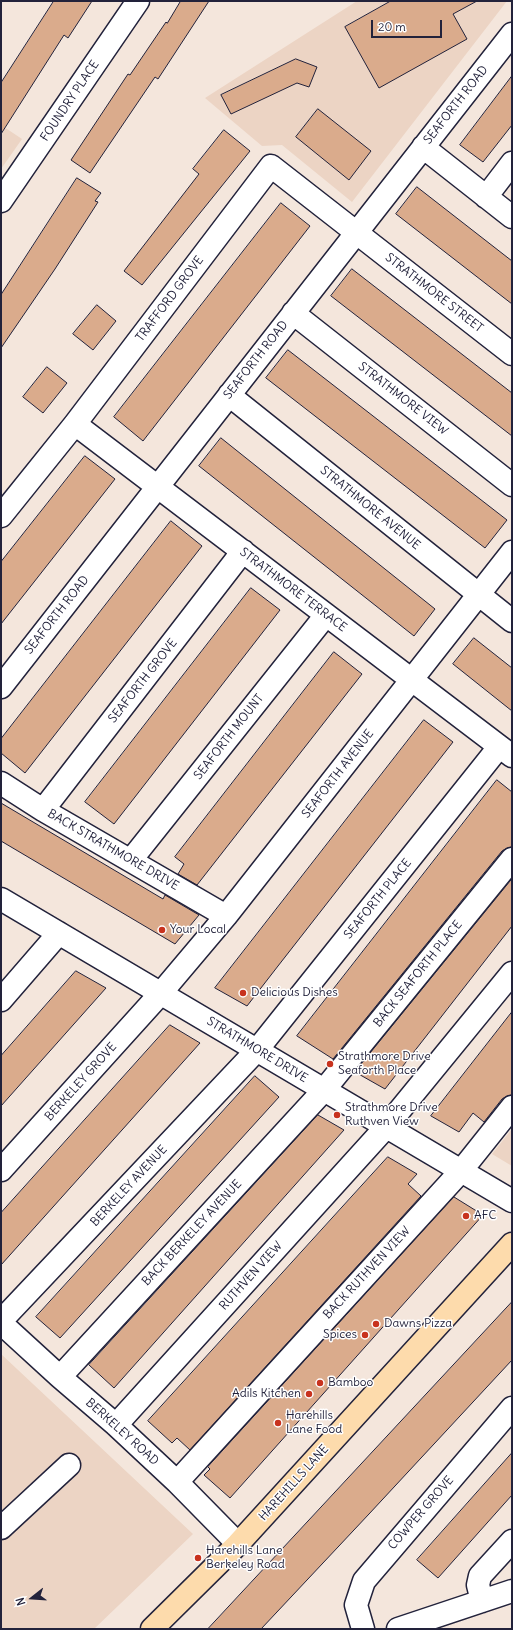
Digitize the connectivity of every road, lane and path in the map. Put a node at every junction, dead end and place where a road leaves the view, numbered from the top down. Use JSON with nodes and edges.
{"nodes":[{"id":1,"x":138,"y":1,"type":"edge"},
{"id":2,"x":512,"y":34,"type":"edge"},
{"id":3,"x":423,"y":147,"type":"junction"},
{"id":4,"x":512,"y":163,"type":"edge"},
{"id":5,"x":486,"y":197,"type":"junction"},
{"id":6,"x":1,"y":201,"type":"edge"},
{"id":7,"x":512,"y":217,"type":"edge"},
{"id":8,"x":356,"y":232,"type":"junction"},
{"id":9,"x":293,"y":313,"type":"junction"},
{"id":10,"x":512,"y":354,"type":"edge"},
{"id":11,"x":229,"y":395,"type":"junction"},
{"id":12,"x":75,"y":424,"type":"junction"},
{"id":13,"x":512,"y":485,"type":"edge"},
{"id":14,"x":158,"y":487,"type":"junction"},
{"id":15,"x":1,"y":516,"type":"edge"},
{"id":16,"x":243,"y":552,"type":"junction"},
{"id":17,"x":512,"y":552,"type":"edge"},
{"id":18,"x":479,"y":594,"type":"junction"},
{"id":19,"x":326,"y":615,"type":"junction"},
{"id":20,"x":512,"y":621,"type":"edge"},
{"id":21,"x":412,"y":680,"type":"junction"},
{"id":22,"x":1,"y":687,"type":"edge"},
{"id":23,"x":506,"y":752,"type":"edge"},
{"id":24,"x":1,"y":783,"type":"edge"},
{"id":25,"x":43,"y":810,"type":"junction"},
{"id":26,"x":512,"y":859,"type":"edge"},
{"id":27,"x":131,"y":860,"type":"junction"},
{"id":28,"x":1,"y":899,"type":"edge"},
{"id":29,"x":226,"y":916,"type":"junction"},
{"id":30,"x":59,"y":933,"type":"junction"},
{"id":31,"x":512,"y":973,"type":"edge"},
{"id":32,"x":161,"y":993,"type":"junction"},
{"id":33,"x":1,"y":1000,"type":"edge"},
{"id":34,"x":257,"y":1050,"type":"junction"},
{"id":35,"x":324,"y":1090,"type":"junction"},
{"id":36,"x":512,"y":1107,"type":"edge"},
{"id":37,"x":386,"y":1127,"type":"junction"},
{"id":38,"x":1,"y":1170,"type":"edge"},
{"id":39,"x":461,"y":1171,"type":"junction"},
{"id":40,"x":512,"y":1201,"type":"edge"},
{"id":41,"x":512,"y":1244,"type":"edge"},
{"id":42,"x":1,"y":1322,"type":"edge"},
{"id":43,"x":60,"y":1377,"type":"junction"},
{"id":44,"x":512,"y":1408,"type":"edge"},
{"id":45,"x":116,"y":1425,"type":"junction"},
{"id":46,"x":69,"y":1465,"type":"dead end"},
{"id":47,"x":177,"y":1482,"type":"junction"},
{"id":48,"x":1,"y":1528,"type":"edge"},
{"id":49,"x":512,"y":1541,"type":"edge"},
{"id":50,"x":238,"y":1544,"type":"junction"},
{"id":51,"x":512,"y":1591,"type":"edge"},
{"id":52,"x":482,"y":1601,"type":"junction"},
{"id":53,"x":152,"y":1629,"type":"edge"},
{"id":54,"x":364,"y":1629,"type":"edge"},
{"id":55,"x":398,"y":1629,"type":"edge"}],
"edges":[{"from":1,"to":6,"type":"street","name":"FOUNDRY PLACE"},
{"from":2,"to":3,"type":"street","name":"SEAFORTH ROAD"},
{"from":3,"to":5,"type":"street"},
{"from":3,"to":8,"type":"street","name":"SEAFORTH ROAD"},
{"from":4,"to":5,"type":"street"},
{"from":5,"to":7,"type":"street"},
{"from":8,"to":9,"type":"street","name":"SEAFORTH ROAD"},
{"from":8,"to":10,"type":"street","name":"STRATHMORE STREET"},
{"from":8,"to":12,"type":"street","name":"TRAFFORD GROVE"},
{"from":9,"to":11,"type":"street","name":"SEAFORTH ROAD"},
{"from":9,"to":13,"type":"street","name":"STRATHMORE VIEW"},
{"from":11,"to":14,"type":"street","name":"SEAFORTH ROAD"},
{"from":11,"to":18,"type":"street","name":"STRATHMORE AVENUE"},
{"from":12,"to":14,"type":"street","name":"STRATHMORE TERRACE"},
{"from":12,"to":15,"type":"street","name":"TRAFFORD GROVE"},
{"from":14,"to":16,"type":"street","name":"STRATHMORE TERRACE"},
{"from":14,"to":22,"type":"street","name":"SEAFORTH ROAD"},
{"from":16,"to":19,"type":"street","name":"STRATHMORE TERRACE"},
{"from":16,"to":25,"type":"street","name":"SEAFORTH GROVE"},
{"from":17,"to":18,"type":"street","name":"SEAFORTH AVENUE"},
{"from":18,"to":20,"type":"street","name":"STRATHMORE AVENUE"},
{"from":18,"to":21,"type":"street","name":"SEAFORTH AVENUE"},
{"from":19,"to":21,"type":"street","name":"STRATHMORE TERRACE"},
{"from":19,"to":27,"type":"street","name":"SEAFORTH MOUNT"},
{"from":21,"to":23,"type":"street","name":"STRATHMORE TERRACE"},
{"from":21,"to":29,"type":"street","name":"SEAFORTH AVENUE"},
{"from":23,"to":34,"type":"street","name":"SEAFORTH PLACE"},
{"from":24,"to":25,"type":"street","name":"BACK STRATHMORE DRIVE"},
{"from":25,"to":27,"type":"street","name":"BACK STRATHMORE DRIVE"},
{"from":26,"to":35,"type":"street","name":"BACK SEAFORTH PLACE"},
{"from":27,"to":29,"type":"street","name":"BACK STRATHMORE DRIVE"},
{"from":28,"to":30,"type":"street","name":"STRATHMORE DRIVE"},
{"from":29,"to":32,"type":"street","name":"SEAFORTH AVENUE"},
{"from":30,"to":32,"type":"street","name":"STRATHMORE DRIVE"},
{"from":30,"to":33,"type":"street"},
{"from":31,"to":37,"type":"street","name":"RUTHVEN VIEW"},
{"from":32,"to":34,"type":"street","name":"STRATHMORE DRIVE"},
{"from":32,"to":38,"type":"street","name":"BERKELEY GROVE"},
{"from":34,"to":35,"type":"street","name":"STRATHMORE DRIVE"},
{"from":34,"to":42,"type":"street","name":"BERKELEY AVENUE"},
{"from":35,"to":37,"type":"street","name":"STRATHMORE DRIVE"},
{"from":35,"to":43,"type":"street","name":"BACK BERKELEY AVENUE"},
{"from":36,"to":39,"type":"street","name":"BACK RUTHVEN VIEW"},
{"from":37,"to":39,"type":"street","name":"STRATHMORE DRIVE"},
{"from":37,"to":45,"type":"street","name":"RUTHVEN VIEW"},
{"from":39,"to":40,"type":"street","name":"STRATHMORE DRIVE"},
{"from":39,"to":47,"type":"street","name":"BACK RUTHVEN VIEW"},
{"from":41,"to":50,"type":"main road","name":"HAREHILLS LANE"},
{"from":42,"to":43,"type":"street","name":"BERKELEY ROAD"},
{"from":43,"to":45,"type":"street","name":"BERKELEY ROAD"},
{"from":44,"to":54,"type":"street","name":"COWPER GROVE"},
{"from":45,"to":47,"type":"street","name":"BERKELEY ROAD"},
{"from":46,"to":48,"type":"street"},
{"from":47,"to":50,"type":"street","name":"BERKELEY ROAD"},
{"from":49,"to":52,"type":"street"},
{"from":50,"to":53,"type":"main road","name":"HAREHILLS LANE"},
{"from":51,"to":52,"type":"street"},
{"from":52,"to":55,"type":"street"}]}
